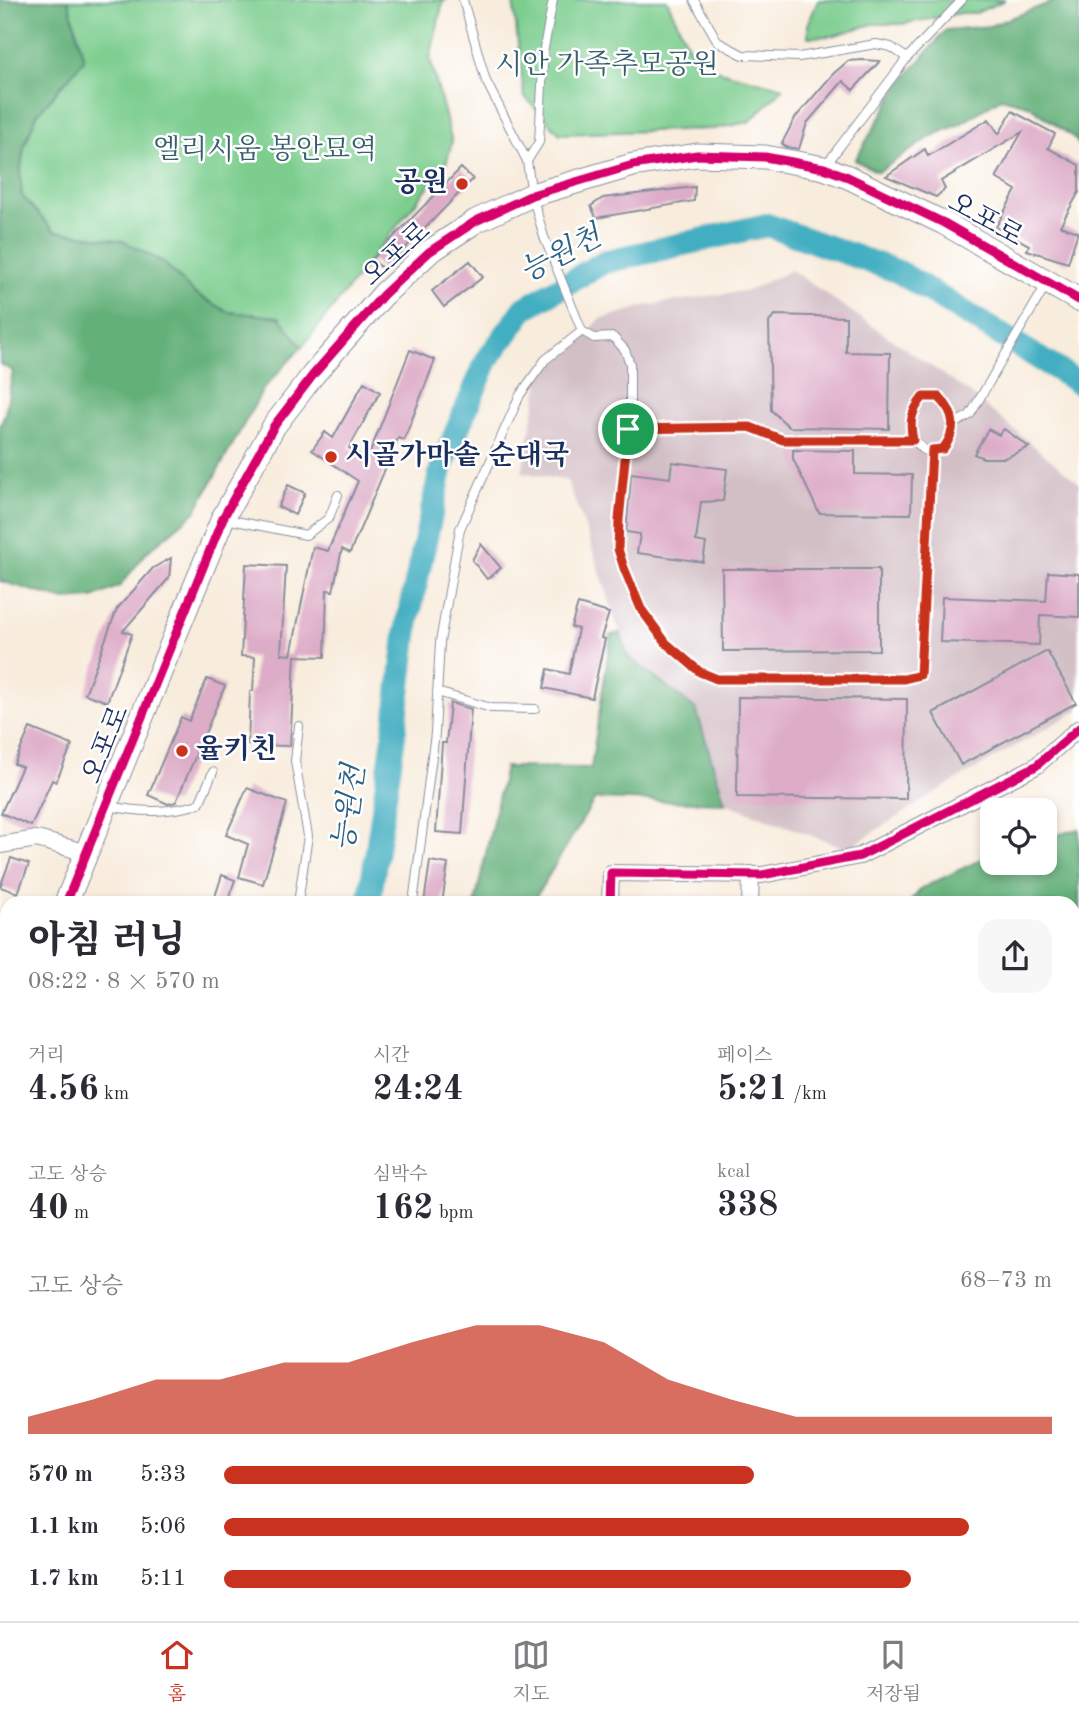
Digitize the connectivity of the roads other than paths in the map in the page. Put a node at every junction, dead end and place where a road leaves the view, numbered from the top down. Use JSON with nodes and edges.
{"nodes":[{"id":1,"x":463,"y":0,"type":"edge"},
{"id":2,"x":553,"y":0,"type":"edge"},
{"id":3,"x":694,"y":0,"type":"edge"},
{"id":4,"x":962,"y":0,"type":"edge"},
{"id":5,"x":907,"y":58,"type":"junction"},
{"id":6,"x":527,"y":161,"type":"junction"},
{"id":7,"x":824,"y":168,"type":"junction"},
{"id":8,"x":532,"y":195,"type":"junction"},
{"id":9,"x":1047,"y":282,"type":"junction"},
{"id":10,"x":1079,"y":300,"type":"edge"},
{"id":11,"x":582,"y":331,"type":"junction"},
{"id":12,"x":953,"y":425,"type":"junction"},
{"id":13,"x":628,"y":429,"type":"junction"},
{"id":14,"x":913,"y":440,"type":"junction"},
{"id":15,"x":932,"y":450,"type":"junction"},
{"id":16,"x":338,"y":495,"type":"dead end"},
{"id":17,"x":223,"y":518,"type":"junction"},
{"id":18,"x":437,"y":692,"type":"junction"},
{"id":19,"x":535,"y":709,"type":"dead end"},
{"id":20,"x":299,"y":726,"type":"dead end"},
{"id":21,"x":1079,"y":728,"type":"edge"},
{"id":22,"x":213,"y":772,"type":"dead end"},
{"id":23,"x":107,"y":806,"type":"junction"},
{"id":24,"x":0,"y":845,"type":"edge"},
{"id":25,"x":87,"y":853,"type":"junction"},
{"id":26,"x":751,"y":874,"type":"junction"},
{"id":27,"x":69,"y":896,"type":"edge"},
{"id":28,"x":299,"y":896,"type":"edge"},
{"id":29,"x":414,"y":896,"type":"edge"},
{"id":30,"x":610,"y":896,"type":"edge"},
{"id":31,"x":750,"y":896,"type":"edge"}],
"edges":[{"from":1,"to":6,"type":"lane"},
{"from":2,"to":6,"type":"lane"},
{"from":3,"to":5,"type":"lane"},
{"from":4,"to":5,"type":"lane"},
{"from":5,"to":7,"type":"lane"},
{"from":6,"to":8,"type":"lane"},
{"from":7,"to":8,"type":"street","name":"오포로"},
{"from":7,"to":9,"type":"street","name":"오포로"},
{"from":8,"to":11,"type":"lane"},
{"from":8,"to":17,"type":"street","name":"오포로"},
{"from":9,"to":10,"type":"street","name":"오포로"},
{"from":9,"to":12,"type":"lane"},
{"from":11,"to":13,"type":"lane"},
{"from":11,"to":18,"type":"lane"},
{"from":12,"to":14,"type":"lane"},
{"from":12,"to":15,"type":"lane"},
{"from":13,"to":14,"type":"lane"},
{"from":13,"to":15,"type":"lane"},
{"from":14,"to":15,"type":"lane"},
{"from":16,"to":17,"type":"lane"},
{"from":17,"to":23,"type":"street","name":"오포로"},
{"from":18,"to":19,"type":"lane"},
{"from":18,"to":29,"type":"lane"},
{"from":20,"to":28,"type":"lane"},
{"from":21,"to":26,"type":"street"},
{"from":22,"to":23,"type":"lane"},
{"from":23,"to":25,"type":"street","name":"오포로"},
{"from":24,"to":25,"type":"street"},
{"from":25,"to":27,"type":"street","name":"오포로"},
{"from":26,"to":30,"type":"street"},
{"from":26,"to":31,"type":"street"}]}
